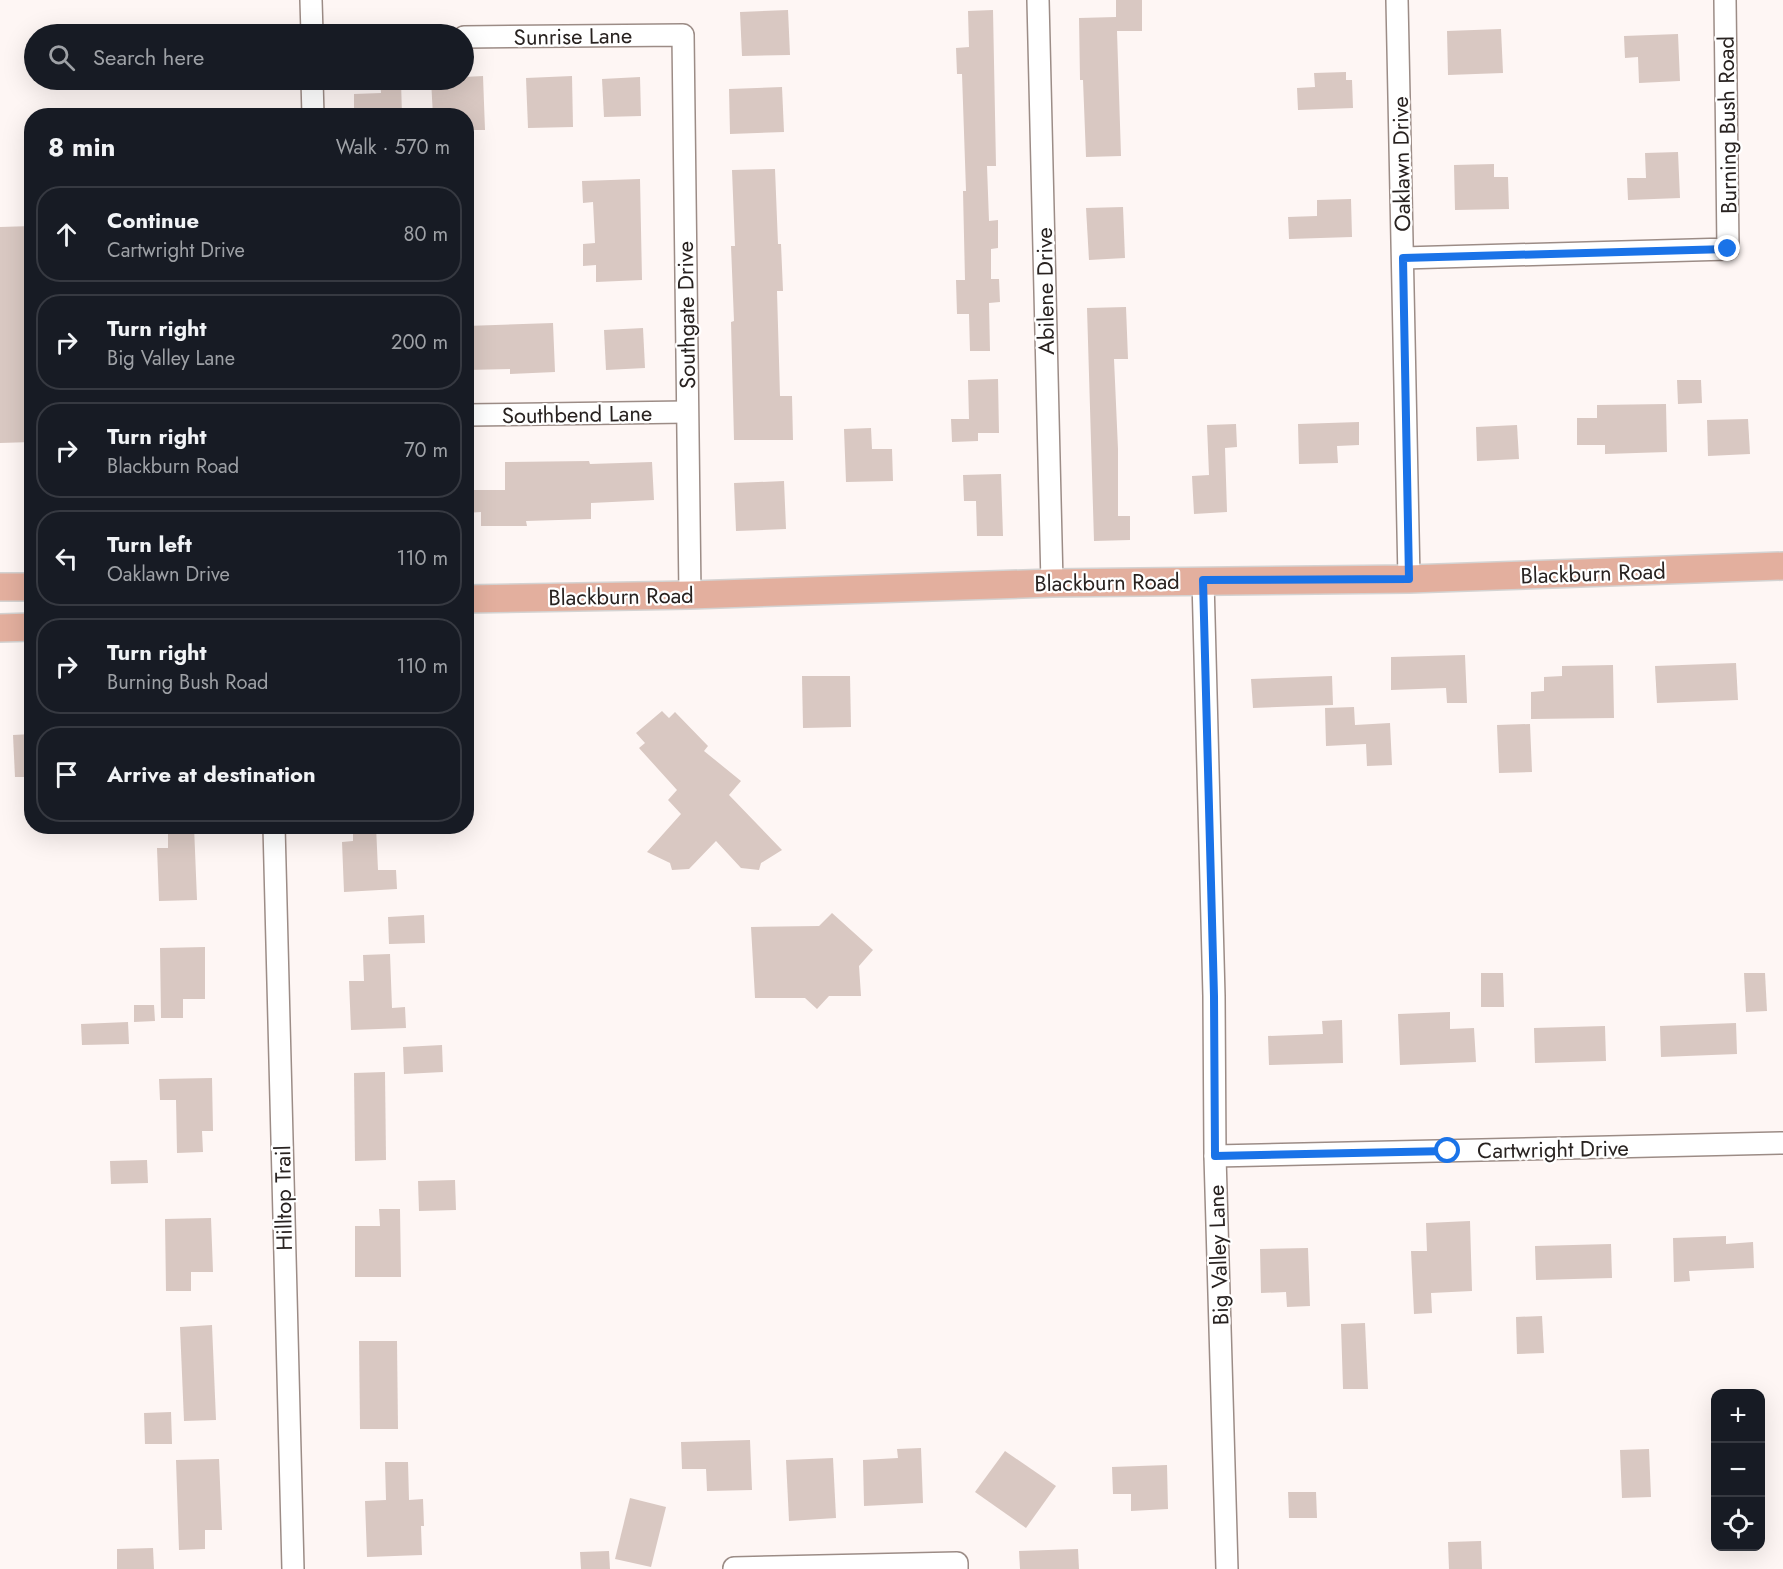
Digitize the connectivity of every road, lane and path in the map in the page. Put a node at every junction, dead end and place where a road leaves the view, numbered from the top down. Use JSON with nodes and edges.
{"nodes":[{"id":1,"x":311,"y":0,"type":"edge"},
{"id":2,"x":1038,"y":0,"type":"edge"},
{"id":3,"x":1397,"y":0,"type":"edge"},
{"id":4,"x":1725,"y":0,"type":"edge"},
{"id":5,"x":312,"y":24,"type":"edge"},
{"id":6,"x":682,"y":35,"type":"joint"},
{"id":7,"x":474,"y":37,"type":"edge"},
{"id":8,"x":312,"y":90,"type":"edge"},
{"id":9,"x":313,"y":108,"type":"edge"},
{"id":10,"x":1403,"y":258,"type":"junction"},
{"id":11,"x":687,"y":412,"type":"junction"},
{"id":12,"x":474,"y":415,"type":"edge"},
{"id":13,"x":1783,"y":566,"type":"edge"},
{"id":14,"x":1409,"y":579,"type":"junction"},
{"id":15,"x":1203,"y":580,"type":"junction"},
{"id":16,"x":1052,"y":583,"type":"junction"},
{"id":17,"x":0,"y":587,"type":"edge"},
{"id":18,"x":24,"y":587,"type":"edge"},
{"id":19,"x":690,"y":595,"type":"junction"},
{"id":20,"x":474,"y":599,"type":"edge"},
{"id":21,"x":24,"y":627,"type":"edge"},
{"id":22,"x":0,"y":628,"type":"edge"},
{"id":23,"x":274,"y":834,"type":"edge"},
{"id":24,"x":1783,"y":1143,"type":"edge"},
{"id":25,"x":1215,"y":1156,"type":"junction"},
{"id":26,"x":293,"y":1569,"type":"edge"},
{"id":27,"x":734,"y":1569,"type":"edge"},
{"id":28,"x":957,"y":1569,"type":"edge"},
{"id":29,"x":1227,"y":1569,"type":"edge"}],
"edges":[{"from":1,"to":5,"type":"street"},
{"from":2,"to":16,"type":"street","name":"Abilene Drive"},
{"from":3,"to":10,"type":"street","name":"Oaklawn Drive"},
{"from":4,"to":10,"type":"street","name":"Burning Bush Road"},
{"from":6,"to":7,"type":"street","name":"Sunrise Lane"},
{"from":6,"to":11,"type":"street","name":"Southgate Drive"},
{"from":8,"to":9,"type":"street"},
{"from":10,"to":14,"type":"street","name":"Oaklawn Drive"},
{"from":11,"to":12,"type":"street","name":"Southbend Lane"},
{"from":11,"to":19,"type":"street","name":"Southgate Drive"},
{"from":13,"to":14,"type":"main road","name":"Blackburn Road"},
{"from":14,"to":15,"type":"main road","name":"Blackburn Road"},
{"from":15,"to":16,"type":"main road","name":"Blackburn Road"},
{"from":15,"to":25,"type":"street","name":"Big Valley Lane"},
{"from":16,"to":19,"type":"main road","name":"Blackburn Road"},
{"from":17,"to":18,"type":"main road"},
{"from":19,"to":20,"type":"main road","name":"Blackburn Road"},
{"from":21,"to":22,"type":"main road"},
{"from":23,"to":26,"type":"street","name":"Hilltop Trail"},
{"from":24,"to":25,"type":"street","name":"Cartwright Drive"},
{"from":25,"to":29,"type":"street","name":"Big Valley Lane"},
{"from":27,"to":28,"type":"street"}]}
